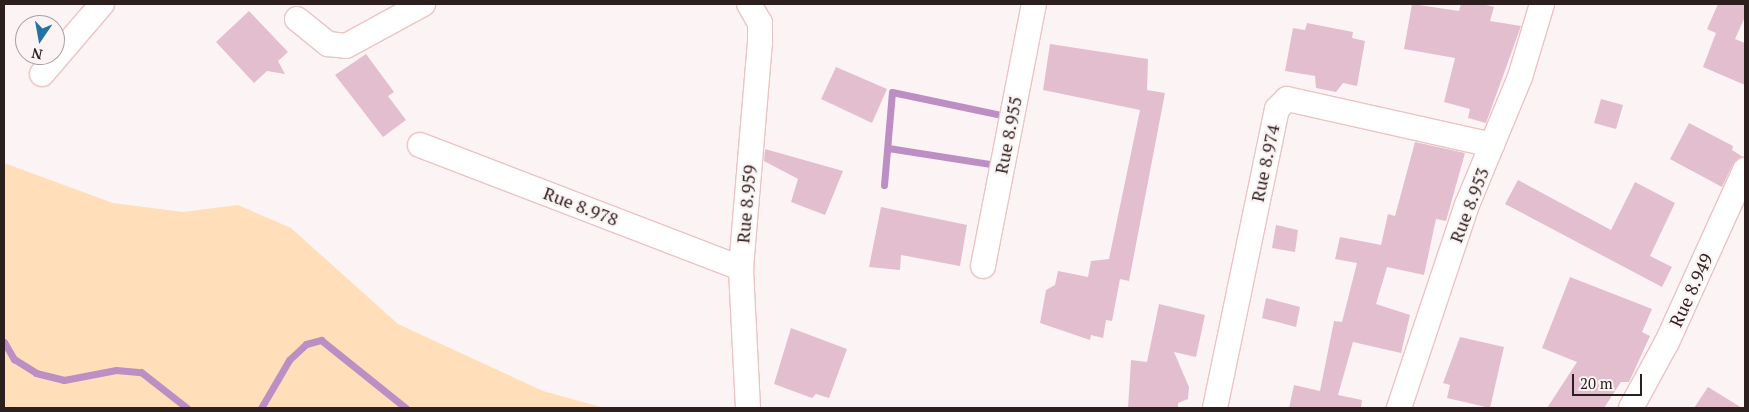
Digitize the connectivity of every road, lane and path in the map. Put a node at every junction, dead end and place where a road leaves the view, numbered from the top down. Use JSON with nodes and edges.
{"nodes":[{"id":1,"x":102,"y":4,"type":"edge"},
{"id":2,"x":423,"y":4,"type":"edge"},
{"id":3,"x":749,"y":4,"type":"edge"},
{"id":4,"x":1034,"y":4,"type":"edge"},
{"id":5,"x":1542,"y":4,"type":"edge"},
{"id":6,"x":297,"y":19,"type":"dead end"},
{"id":7,"x":42,"y":74,"type":"dead end"},
{"id":8,"x":420,"y":145,"type":"dead end"},
{"id":9,"x":1492,"y":145,"type":"junction"},
{"id":10,"x":1745,"y":170,"type":"edge"},
{"id":11,"x":983,"y":266,"type":"dead end"},
{"id":12,"x":741,"y":268,"type":"junction"},
{"id":13,"x":748,"y":408,"type":"edge"},
{"id":14,"x":1214,"y":408,"type":"edge"},
{"id":15,"x":1399,"y":408,"type":"edge"},
{"id":16,"x":1631,"y":408,"type":"edge"}],
"edges":[{"from":1,"to":7,"type":"street"},
{"from":2,"to":6,"type":"street"},
{"from":3,"to":12,"type":"street","name":"Rue 8.959"},
{"from":4,"to":11,"type":"street","name":"Rue 8.955"},
{"from":5,"to":9,"type":"street","name":"Rue 8.953"},
{"from":8,"to":12,"type":"street","name":"Rue 8.978"},
{"from":9,"to":14,"type":"street","name":"Rue 8.974"},
{"from":9,"to":15,"type":"street","name":"Rue 8.953"},
{"from":10,"to":16,"type":"street","name":"Rue 8.949"},
{"from":12,"to":13,"type":"street","name":"Rue 8.959"}]}
